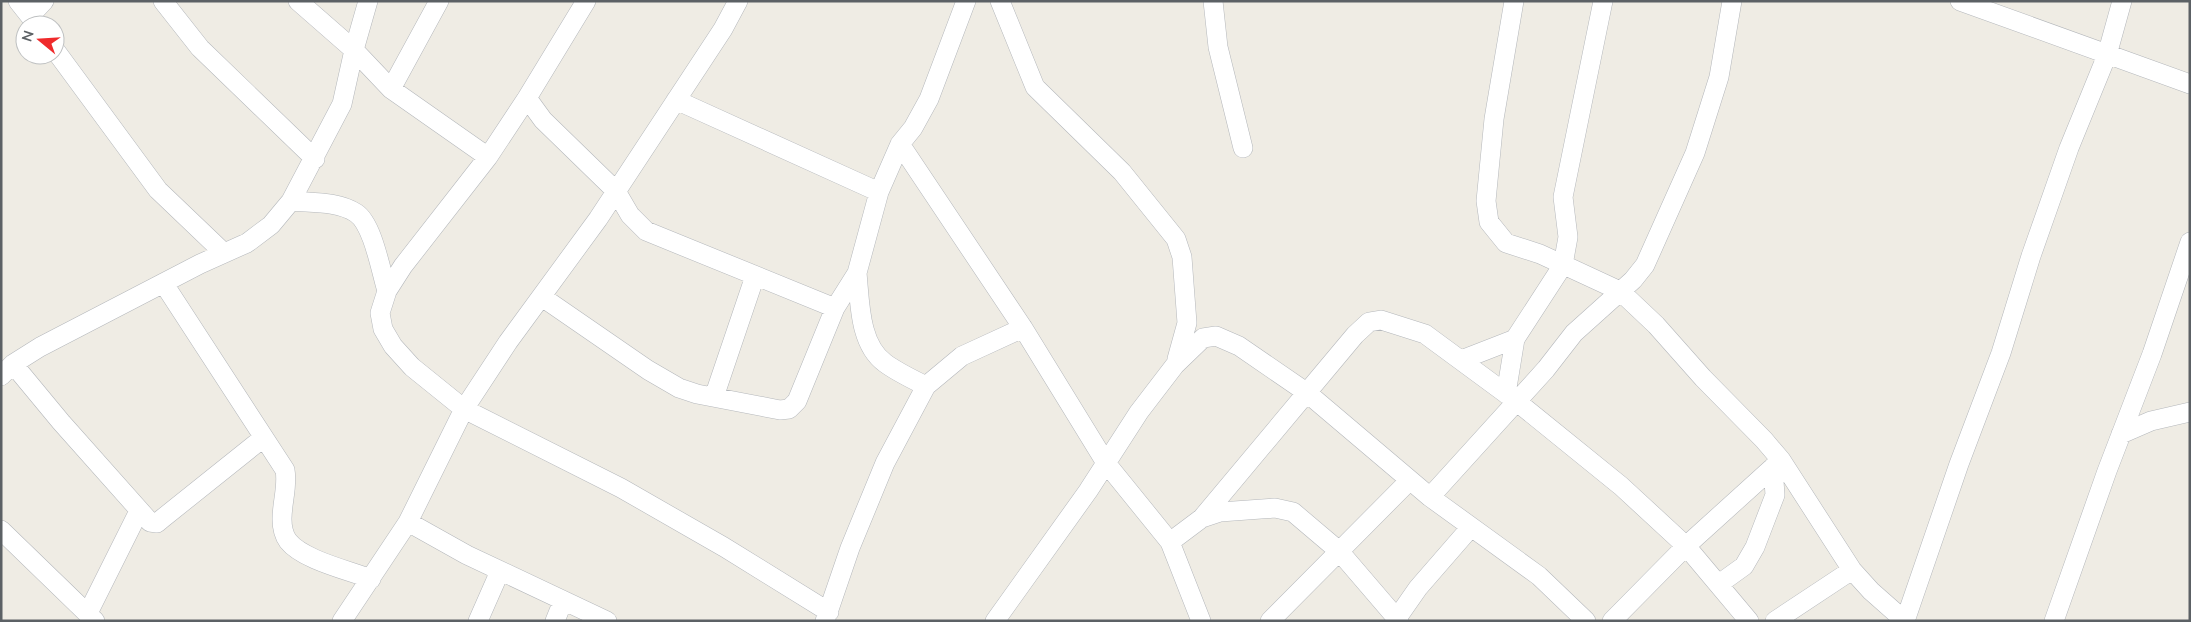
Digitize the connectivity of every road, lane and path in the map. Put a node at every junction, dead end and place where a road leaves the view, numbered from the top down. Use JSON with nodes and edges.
{"nodes":[{"id":1,"x":18,"y":1,"type":"edge"},
{"id":2,"x":44,"y":1,"type":"edge"},
{"id":3,"x":163,"y":1,"type":"edge"},
{"id":4,"x":298,"y":1,"type":"edge"},
{"id":5,"x":368,"y":1,"type":"edge"},
{"id":6,"x":439,"y":1,"type":"edge"},
{"id":7,"x":586,"y":1,"type":"edge"},
{"id":8,"x":738,"y":1,"type":"edge"},
{"id":9,"x":966,"y":1,"type":"edge"},
{"id":10,"x":1000,"y":1,"type":"edge"},
{"id":11,"x":1213,"y":1,"type":"edge"},
{"id":12,"x":1514,"y":1,"type":"edge"},
{"id":13,"x":1603,"y":1,"type":"edge"},
{"id":14,"x":1732,"y":1,"type":"edge"},
{"id":15,"x":1960,"y":1,"type":"edge"},
{"id":16,"x":2122,"y":1,"type":"edge"},
{"id":17,"x":28,"y":15,"type":"edge"},
{"id":18,"x":36,"y":15,"type":"edge"},
{"id":19,"x":354,"y":50,"type":"junction"},
{"id":20,"x":2107,"y":55,"type":"junction"},
{"id":21,"x":65,"y":64,"type":"edge"},
{"id":22,"x":2190,"y":84,"type":"edge"},
{"id":23,"x":391,"y":89,"type":"junction"},
{"id":24,"x":527,"y":98,"type":"junction"},
{"id":25,"x":676,"y":100,"type":"junction"},
{"id":26,"x":900,"y":144,"type":"junction"},
{"id":27,"x":1243,"y":148,"type":"dead end"},
{"id":28,"x":488,"y":157,"type":"junction"},
{"id":29,"x":315,"y":159,"type":"junction"},
{"id":30,"x":616,"y":191,"type":"junction"},
{"id":31,"x":879,"y":192,"type":"junction"},
{"id":32,"x":291,"y":201,"type":"junction"},
{"id":33,"x":2190,"y":242,"type":"edge"},
{"id":34,"x":224,"y":252,"type":"junction"},
{"id":35,"x":1564,"y":265,"type":"junction"},
{"id":36,"x":857,"y":273,"type":"junction"},
{"id":37,"x":755,"y":276,"type":"junction"},
{"id":38,"x":164,"y":284,"type":"junction"},
{"id":39,"x":387,"y":291,"type":"junction"},
{"id":40,"x":1620,"y":291,"type":"junction"},
{"id":41,"x":542,"y":297,"type":"junction"},
{"id":42,"x":835,"y":308,"type":"junction"},
{"id":43,"x":1023,"y":328,"type":"junction"},
{"id":44,"x":1515,"y":339,"type":"junction"},
{"id":45,"x":1461,"y":360,"type":"junction"},
{"id":46,"x":1175,"y":365,"type":"junction"},
{"id":47,"x":4,"y":372,"type":"edge"},
{"id":48,"x":926,"y":386,"type":"junction"},
{"id":49,"x":1306,"y":392,"type":"junction"},
{"id":50,"x":714,"y":396,"type":"junction"},
{"id":51,"x":1511,"y":398,"type":"junction"},
{"id":52,"x":464,"y":409,"type":"junction"},
{"id":53,"x":2130,"y":411,"type":"junction"},
{"id":54,"x":2190,"y":412,"type":"edge"},
{"id":55,"x":2151,"y":420,"type":"junction"},
{"id":56,"x":2121,"y":434,"type":"junction"},
{"id":57,"x":263,"y":438,"type":"junction"},
{"id":58,"x":1106,"y":463,"type":"junction"},
{"id":59,"x":1777,"y":463,"type":"junction"},
{"id":60,"x":1410,"y":480,"type":"junction"},
{"id":61,"x":1430,"y":497,"type":"junction"},
{"id":62,"x":139,"y":511,"type":"junction"},
{"id":63,"x":1202,"y":518,"type":"junction"},
{"id":64,"x":408,"y":522,"type":"junction"},
{"id":65,"x":1471,"y":527,"type":"junction"},
{"id":66,"x":1,"y":530,"type":"edge"},
{"id":67,"x":1170,"y":542,"type":"junction"},
{"id":68,"x":1686,"y":546,"type":"junction"},
{"id":69,"x":1339,"y":551,"type":"junction"},
{"id":70,"x":1852,"y":570,"type":"junction"},
{"id":71,"x":500,"y":571,"type":"junction"},
{"id":72,"x":371,"y":579,"type":"junction"},
{"id":73,"x":1719,"y":584,"type":"junction"},
{"id":74,"x":563,"y":601,"type":"junction"},
{"id":75,"x":827,"y":616,"type":"edge"},
{"id":76,"x":91,"y":617,"type":"edge"},
{"id":77,"x":348,"y":619,"type":"edge"},
{"id":78,"x":1397,"y":620,"type":"edge"},
{"id":79,"x":478,"y":621,"type":"edge"},
{"id":80,"x":555,"y":621,"type":"edge"},
{"id":81,"x":607,"y":621,"type":"edge"},
{"id":82,"x":995,"y":621,"type":"edge"},
{"id":83,"x":1201,"y":621,"type":"edge"},
{"id":84,"x":1270,"y":621,"type":"edge"},
{"id":85,"x":1586,"y":621,"type":"edge"},
{"id":86,"x":1612,"y":621,"type":"edge"},
{"id":87,"x":1749,"y":621,"type":"edge"},
{"id":88,"x":1775,"y":621,"type":"edge"},
{"id":89,"x":1905,"y":621,"type":"edge"},
{"id":90,"x":2054,"y":621,"type":"edge"}],
"edges":[{"from":1,"to":17,"type":"street"},
{"from":2,"to":18,"type":"street"},
{"from":3,"to":29,"type":"street"},
{"from":4,"to":19,"type":"street"},
{"from":5,"to":19,"type":"street"},
{"from":6,"to":23,"type":"street"},
{"from":7,"to":24,"type":"street"},
{"from":8,"to":25,"type":"street"},
{"from":9,"to":26,"type":"street"},
{"from":10,"to":46,"type":"street"},
{"from":11,"to":27,"type":"street"},
{"from":12,"to":35,"type":"street"},
{"from":13,"to":35,"type":"street"},
{"from":14,"to":40,"type":"street"},
{"from":15,"to":20,"type":"street"},
{"from":16,"to":20,"type":"street"},
{"from":19,"to":23,"type":"street"},
{"from":19,"to":29,"type":"street"},
{"from":20,"to":22,"type":"street"},
{"from":20,"to":89,"type":"street"},
{"from":21,"to":34,"type":"street"},
{"from":23,"to":28,"type":"street"},
{"from":24,"to":28,"type":"street"},
{"from":24,"to":30,"type":"street"},
{"from":25,"to":30,"type":"street"},
{"from":25,"to":31,"type":"street"},
{"from":26,"to":31,"type":"street"},
{"from":26,"to":43,"type":"street"},
{"from":28,"to":39,"type":"street"},
{"from":29,"to":32,"type":"street"},
{"from":30,"to":37,"type":"street"},
{"from":30,"to":41,"type":"street"},
{"from":31,"to":36,"type":"street"},
{"from":32,"to":34,"type":"street"},
{"from":32,"to":39,"type":"street"},
{"from":33,"to":53,"type":"street"},
{"from":34,"to":38,"type":"street"},
{"from":35,"to":40,"type":"street"},
{"from":35,"to":44,"type":"street"},
{"from":36,"to":42,"type":"street"},
{"from":36,"to":48,"type":"street"},
{"from":37,"to":42,"type":"street"},
{"from":37,"to":50,"type":"street"},
{"from":38,"to":47,"type":"street"},
{"from":38,"to":57,"type":"street"},
{"from":39,"to":52,"type":"street"},
{"from":40,"to":51,"type":"street"},
{"from":40,"to":59,"type":"street"},
{"from":41,"to":50,"type":"street"},
{"from":41,"to":52,"type":"street"},
{"from":42,"to":50,"type":"street"},
{"from":43,"to":48,"type":"street"},
{"from":43,"to":58,"type":"street"},
{"from":44,"to":45,"type":"street"},
{"from":44,"to":51,"type":"street"},
{"from":45,"to":49,"type":"street"},
{"from":45,"to":51,"type":"street"},
{"from":46,"to":49,"type":"street"},
{"from":46,"to":58,"type":"street"},
{"from":47,"to":62,"type":"street"},
{"from":48,"to":75,"type":"street"},
{"from":49,"to":60,"type":"street"},
{"from":49,"to":63,"type":"street"},
{"from":51,"to":61,"type":"street"},
{"from":51,"to":68,"type":"street"},
{"from":52,"to":64,"type":"street"},
{"from":52,"to":75,"type":"street"},
{"from":53,"to":55,"type":"street"},
{"from":53,"to":56,"type":"street"},
{"from":54,"to":55,"type":"street"},
{"from":55,"to":56,"type":"street"},
{"from":56,"to":90,"type":"street"},
{"from":57,"to":62,"type":"street"},
{"from":57,"to":72,"type":"street"},
{"from":58,"to":67,"type":"street"},
{"from":58,"to":82,"type":"street"},
{"from":59,"to":68,"type":"street"},
{"from":59,"to":70,"type":"street"},
{"from":59,"to":73,"type":"street"},
{"from":60,"to":61,"type":"street"},
{"from":60,"to":69,"type":"street"},
{"from":61,"to":65,"type":"street"},
{"from":62,"to":76,"type":"street"},
{"from":63,"to":67,"type":"street"},
{"from":63,"to":69,"type":"street"},
{"from":64,"to":71,"type":"street"},
{"from":64,"to":72,"type":"street"},
{"from":65,"to":78,"type":"street"},
{"from":65,"to":85,"type":"street"},
{"from":66,"to":76,"type":"street"},
{"from":67,"to":83,"type":"street"},
{"from":68,"to":73,"type":"street"},
{"from":68,"to":86,"type":"street"},
{"from":69,"to":78,"type":"street"},
{"from":69,"to":84,"type":"street"},
{"from":70,"to":88,"type":"street"},
{"from":70,"to":89,"type":"street"},
{"from":71,"to":74,"type":"street"},
{"from":71,"to":79,"type":"street"},
{"from":72,"to":77,"type":"street"},
{"from":73,"to":87,"type":"street"},
{"from":74,"to":80,"type":"street"},
{"from":74,"to":81,"type":"street"}]}
